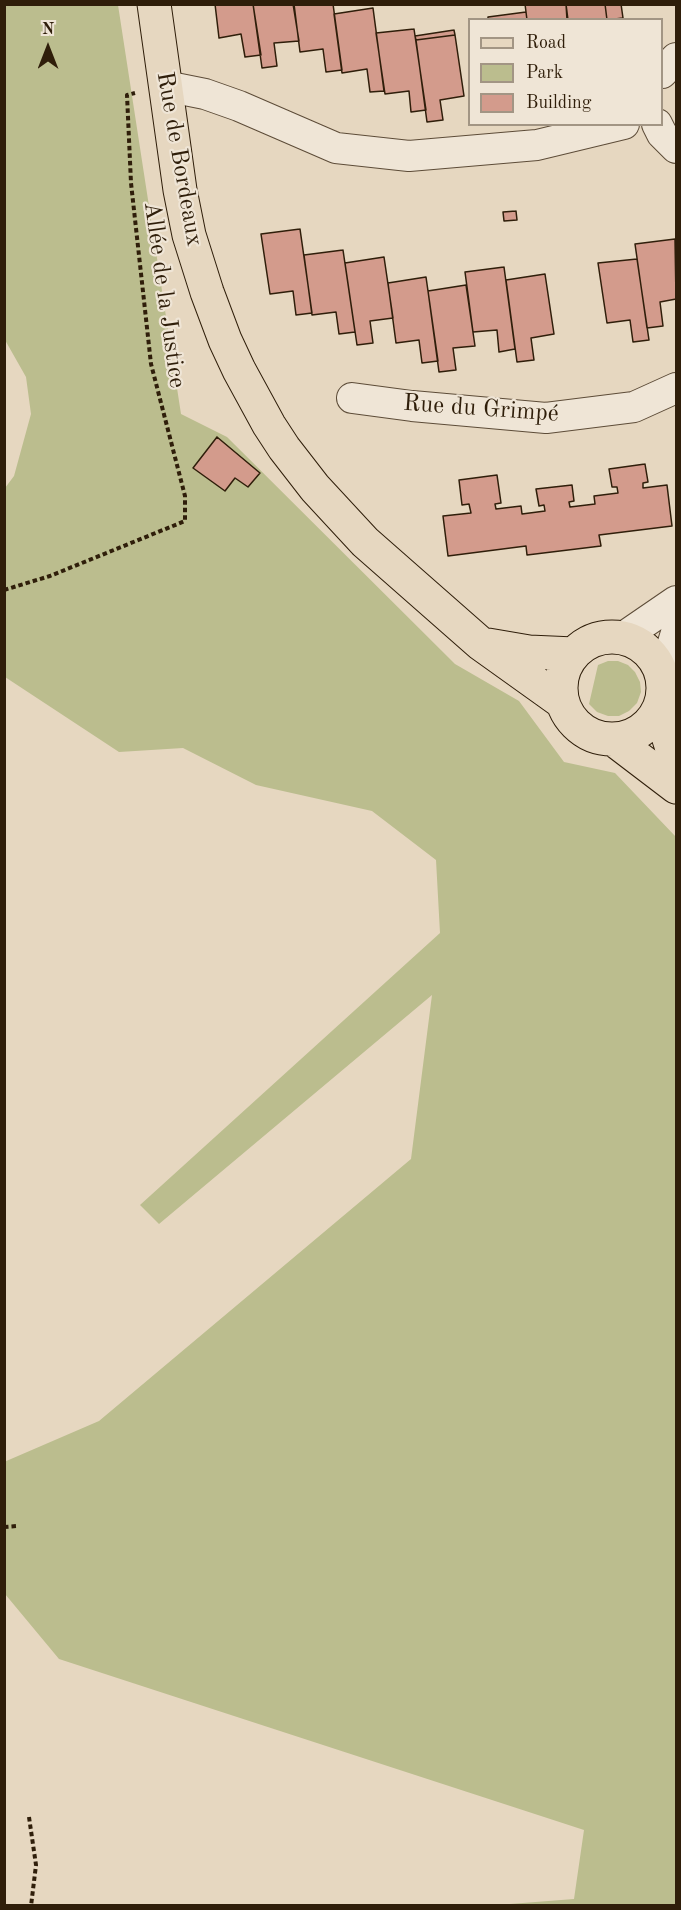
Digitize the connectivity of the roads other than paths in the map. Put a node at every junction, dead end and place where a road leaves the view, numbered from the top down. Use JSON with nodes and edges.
{"nodes":[{"id":1,"x":154,"y":4,"type":"edge"},
{"id":2,"x":676,"y":58,"type":"edge"},
{"id":3,"x":663,"y":72,"type":"edge"},
{"id":4,"x":165,"y":86,"type":"junction"},
{"id":5,"x":616,"y":126,"type":"edge"},
{"id":6,"x":658,"y":126,"type":"edge"},
{"id":7,"x":676,"y":148,"type":"edge"},
{"id":8,"x":676,"y":388,"type":"edge"},
{"id":9,"x":352,"y":398,"type":"dead end"},
{"id":10,"x":676,"y":601,"type":"edge"},
{"id":11,"x":676,"y":633,"type":"edge"},
{"id":12,"x":622,"y":638,"type":"junction"},
{"id":13,"x":481,"y":644,"type":"junction"},
{"id":14,"x":574,"y":654,"type":"junction"},
{"id":15,"x":660,"y":693,"type":"junction"},
{"id":16,"x":562,"y":702,"type":"junction"},
{"id":17,"x":613,"y":739,"type":"junction"},
{"id":18,"x":676,"y":760,"type":"edge"},
{"id":19,"x":676,"y":787,"type":"edge"}],
"edges":[{"from":1,"to":4,"type":"main road","name":"Rue de Bordeaux"},
{"from":2,"to":3,"type":"street"},
{"from":4,"to":5,"type":"street"},
{"from":4,"to":13,"type":"main road","name":"Rue de Bordeaux"},
{"from":6,"to":7,"type":"street"},
{"from":8,"to":9,"type":"street","name":"Rue du Grimpé"},
{"from":10,"to":12,"type":"street"},
{"from":11,"to":15,"type":"street"},
{"from":12,"to":14,"type":"main road"},
{"from":12,"to":15,"type":"main road"},
{"from":13,"to":14,"type":"main road"},
{"from":13,"to":16,"type":"main road","name":"Rue de Bordeaux"},
{"from":14,"to":16,"type":"main road"},
{"from":15,"to":17,"type":"main road"},
{"from":15,"to":18,"type":"main road"},
{"from":16,"to":17,"type":"main road"},
{"from":17,"to":19,"type":"main road"}]}
